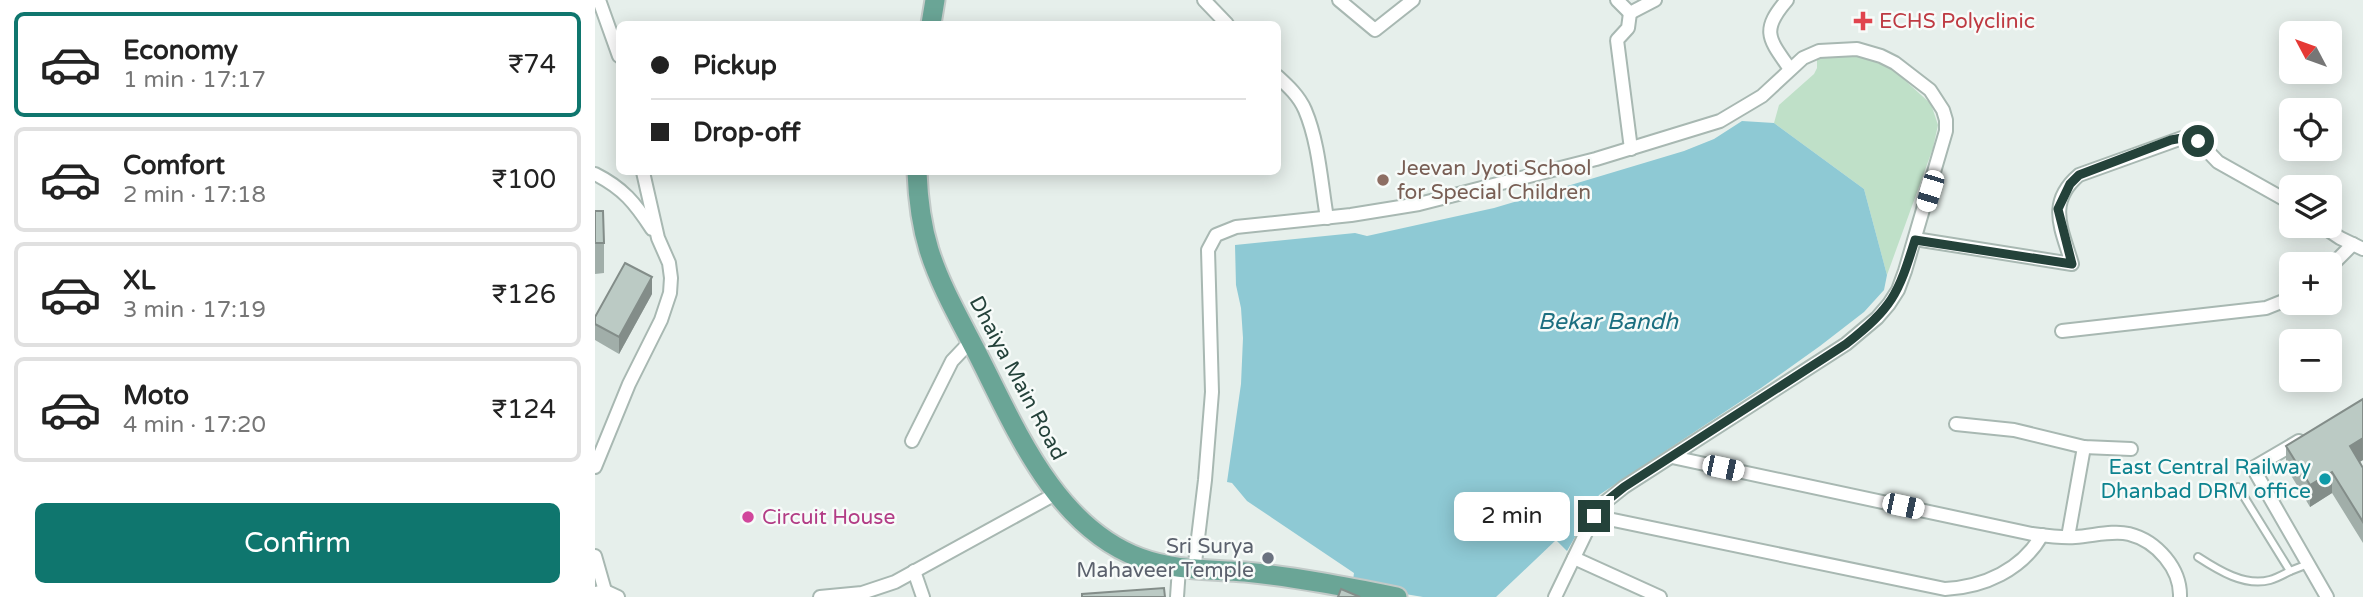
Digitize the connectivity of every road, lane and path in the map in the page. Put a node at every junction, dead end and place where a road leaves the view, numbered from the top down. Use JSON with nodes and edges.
{"nodes":[{"id":1,"x":600,"y":0,"type":"edge"},
{"id":2,"x":935,"y":0,"type":"edge"},
{"id":3,"x":1339,"y":0,"type":"edge"},
{"id":4,"x":1413,"y":0,"type":"edge"},
{"id":5,"x":1617,"y":0,"type":"edge"},
{"id":6,"x":1655,"y":0,"type":"edge"},
{"id":7,"x":1787,"y":0,"type":"edge"},
{"id":8,"x":1207,"y":1,"type":"edge"},
{"id":9,"x":1630,"y":13,"type":"junction"},
{"id":10,"x":932,"y":21,"type":"edge"},
{"id":11,"x":1224,"y":21,"type":"edge"},
{"id":12,"x":616,"y":46,"type":"edge"},
{"id":13,"x":1790,"y":69,"type":"junction"},
{"id":14,"x":1281,"y":80,"type":"edge"},
{"id":15,"x":1631,"y":149,"type":"junction"},
{"id":16,"x":595,"y":174,"type":"edge"},
{"id":17,"x":644,"y":175,"type":"edge"},
{"id":18,"x":917,"y":175,"type":"edge"},
{"id":19,"x":2279,"y":196,"type":"edge"},
{"id":20,"x":1327,"y":218,"type":"junction"},
{"id":21,"x":2342,"y":237,"type":"edge"},
{"id":22,"x":658,"y":238,"type":"junction"},
{"id":23,"x":1915,"y":240,"type":"junction"},
{"id":24,"x":2358,"y":246,"type":"edge"},
{"id":25,"x":2342,"y":258,"type":"edge"},
{"id":26,"x":2279,"y":303,"type":"edge"},
{"id":27,"x":2063,"y":331,"type":"dead end"},
{"id":28,"x":971,"y":341,"type":"junction"},
{"id":29,"x":1956,"y":424,"type":"dead end"},
{"id":30,"x":2308,"y":435,"type":"edge"},
{"id":31,"x":912,"y":441,"type":"dead end"},
{"id":32,"x":2084,"y":447,"type":"junction"},
{"id":33,"x":2131,"y":449,"type":"dead end"},
{"id":34,"x":1672,"y":457,"type":"junction"},
{"id":35,"x":595,"y":467,"type":"edge"},
{"id":36,"x":2238,"y":487,"type":"dead end"},
{"id":37,"x":1057,"y":493,"type":"junction"},
{"id":38,"x":1594,"y":516,"type":"junction"},
{"id":39,"x":2042,"y":535,"type":"junction"},
{"id":40,"x":2068,"y":537,"type":"junction"},
{"id":41,"x":595,"y":556,"type":"edge"},
{"id":42,"x":2198,"y":557,"type":"dead end"},
{"id":43,"x":1574,"y":558,"type":"junction"},
{"id":44,"x":2308,"y":564,"type":"junction"},
{"id":45,"x":1186,"y":569,"type":"junction"},
{"id":46,"x":2290,"y":571,"type":"junction"},
{"id":47,"x":914,"y":572,"type":"junction"},
{"id":48,"x":600,"y":592,"type":"edge"},
{"id":49,"x":861,"y":595,"type":"edge"},
{"id":50,"x":618,"y":597,"type":"edge"},
{"id":51,"x":820,"y":597,"type":"edge"},
{"id":52,"x":923,"y":597,"type":"edge"},
{"id":53,"x":1177,"y":597,"type":"edge"},
{"id":54,"x":1397,"y":597,"type":"edge"},
{"id":55,"x":1555,"y":597,"type":"edge"},
{"id":56,"x":1660,"y":597,"type":"edge"},
{"id":57,"x":2180,"y":597,"type":"edge"},
{"id":58,"x":2327,"y":597,"type":"edge"}],
"edges":[{"from":1,"to":12,"type":"street"},
{"from":2,"to":10,"type":"main road"},
{"from":3,"to":4,"type":"street"},
{"from":5,"to":9,"type":"street"},
{"from":6,"to":9,"type":"street"},
{"from":7,"to":13,"type":"street"},
{"from":8,"to":11,"type":"street"},
{"from":9,"to":15,"type":"street"},
{"from":13,"to":15,"type":"street"},
{"from":13,"to":23,"type":"street"},
{"from":14,"to":20,"type":"street"},
{"from":15,"to":20,"type":"street"},
{"from":16,"to":22,"type":"street"},
{"from":17,"to":22,"type":"street"},
{"from":18,"to":28,"type":"main road","name":"Dhaiya Main Road"},
{"from":19,"to":23,"type":"street"},
{"from":20,"to":45,"type":"street"},
{"from":21,"to":24,"type":"street"},
{"from":22,"to":35,"type":"street"},
{"from":23,"to":34,"type":"street"},
{"from":24,"to":25,"type":"street"},
{"from":26,"to":27,"type":"street"},
{"from":28,"to":31,"type":"street"},
{"from":28,"to":37,"type":"main road","name":"Dhaiya Main Road"},
{"from":29,"to":32,"type":"street"},
{"from":30,"to":44,"type":"street"},
{"from":32,"to":33,"type":"street"},
{"from":32,"to":40,"type":"street"},
{"from":34,"to":38,"type":"street"},
{"from":34,"to":39,"type":"street"},
{"from":36,"to":46,"type":"lane"},
{"from":37,"to":45,"type":"main road","name":"Dhaiya Main Road"},
{"from":37,"to":47,"type":"street"},
{"from":38,"to":39,"type":"street"},
{"from":38,"to":43,"type":"street"},
{"from":39,"to":40,"type":"street"},
{"from":40,"to":57,"type":"street"},
{"from":41,"to":48,"type":"street"},
{"from":42,"to":46,"type":"lane"},
{"from":43,"to":55,"type":"street"},
{"from":43,"to":56,"type":"street"},
{"from":44,"to":46,"type":"lane"},
{"from":44,"to":58,"type":"street"},
{"from":45,"to":53,"type":"street"},
{"from":45,"to":54,"type":"main road","name":"Dhaiya Main Road"},
{"from":47,"to":49,"type":"street"},
{"from":47,"to":52,"type":"street"},
{"from":48,"to":50,"type":"street"},
{"from":49,"to":51,"type":"street"}]}
